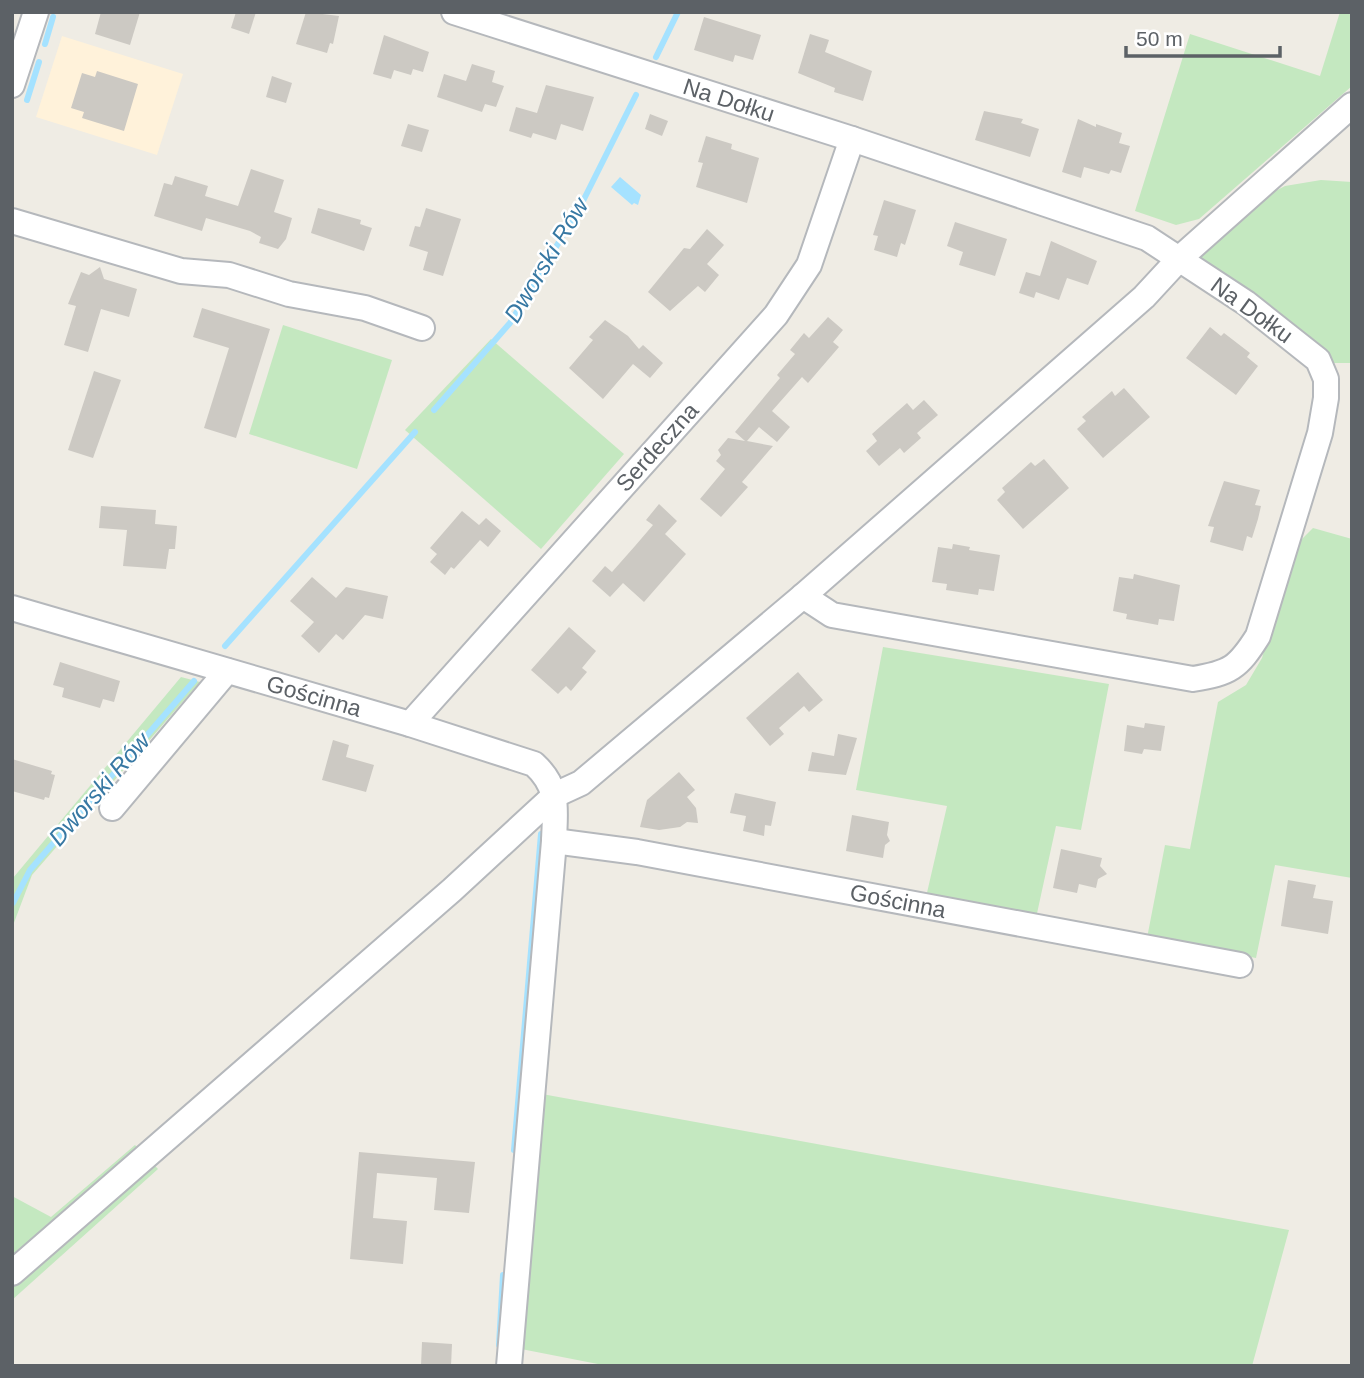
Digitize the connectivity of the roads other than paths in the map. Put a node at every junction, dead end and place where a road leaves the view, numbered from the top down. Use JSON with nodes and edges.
{"nodes":[{"id":1,"x":36,"y":12,"type":"edge"},
{"id":2,"x":454,"y":12,"type":"edge"},
{"id":3,"x":13,"y":81,"type":"edge"},
{"id":4,"x":1352,"y":105,"type":"edge"},
{"id":5,"x":852,"y":139,"type":"junction"},
{"id":6,"x":12,"y":221,"type":"edge"},
{"id":7,"x":1180,"y":258,"type":"junction"},
{"id":8,"x":422,"y":328,"type":"dead end"},
{"id":9,"x":803,"y":596,"type":"junction"},
{"id":10,"x":12,"y":608,"type":"edge"},
{"id":11,"x":228,"y":671,"type":"junction"},
{"id":12,"x":410,"y":724,"type":"junction"},
{"id":13,"x":555,"y":795,"type":"junction"},
{"id":14,"x":112,"y":808,"type":"dead end"},
{"id":15,"x":554,"y":841,"type":"junction"},
{"id":16,"x":1240,"y":965,"type":"dead end"},
{"id":17,"x":12,"y":1273,"type":"edge"},
{"id":18,"x":509,"y":1366,"type":"edge"}],
"edges":[{"from":1,"to":3,"type":"street"},
{"from":2,"to":5,"type":"street","name":"Na Dołku"},
{"from":4,"to":7,"type":"street"},
{"from":5,"to":7,"type":"street","name":"Na Dołku"},
{"from":5,"to":12,"type":"street","name":"Serdeczna"},
{"from":6,"to":8,"type":"street"},
{"from":7,"to":9,"type":"street"},
{"from":7,"to":9,"type":"street","name":"Na Dołku"},
{"from":9,"to":13,"type":"street"},
{"from":10,"to":11,"type":"street","name":"Gościnna"},
{"from":11,"to":12,"type":"street","name":"Gościnna"},
{"from":11,"to":14,"type":"street"},
{"from":12,"to":13,"type":"street","name":"Gościnna"},
{"from":13,"to":15,"type":"street"},
{"from":13,"to":17,"type":"street"},
{"from":15,"to":16,"type":"street","name":"Gościnna"},
{"from":15,"to":18,"type":"street"}]}
